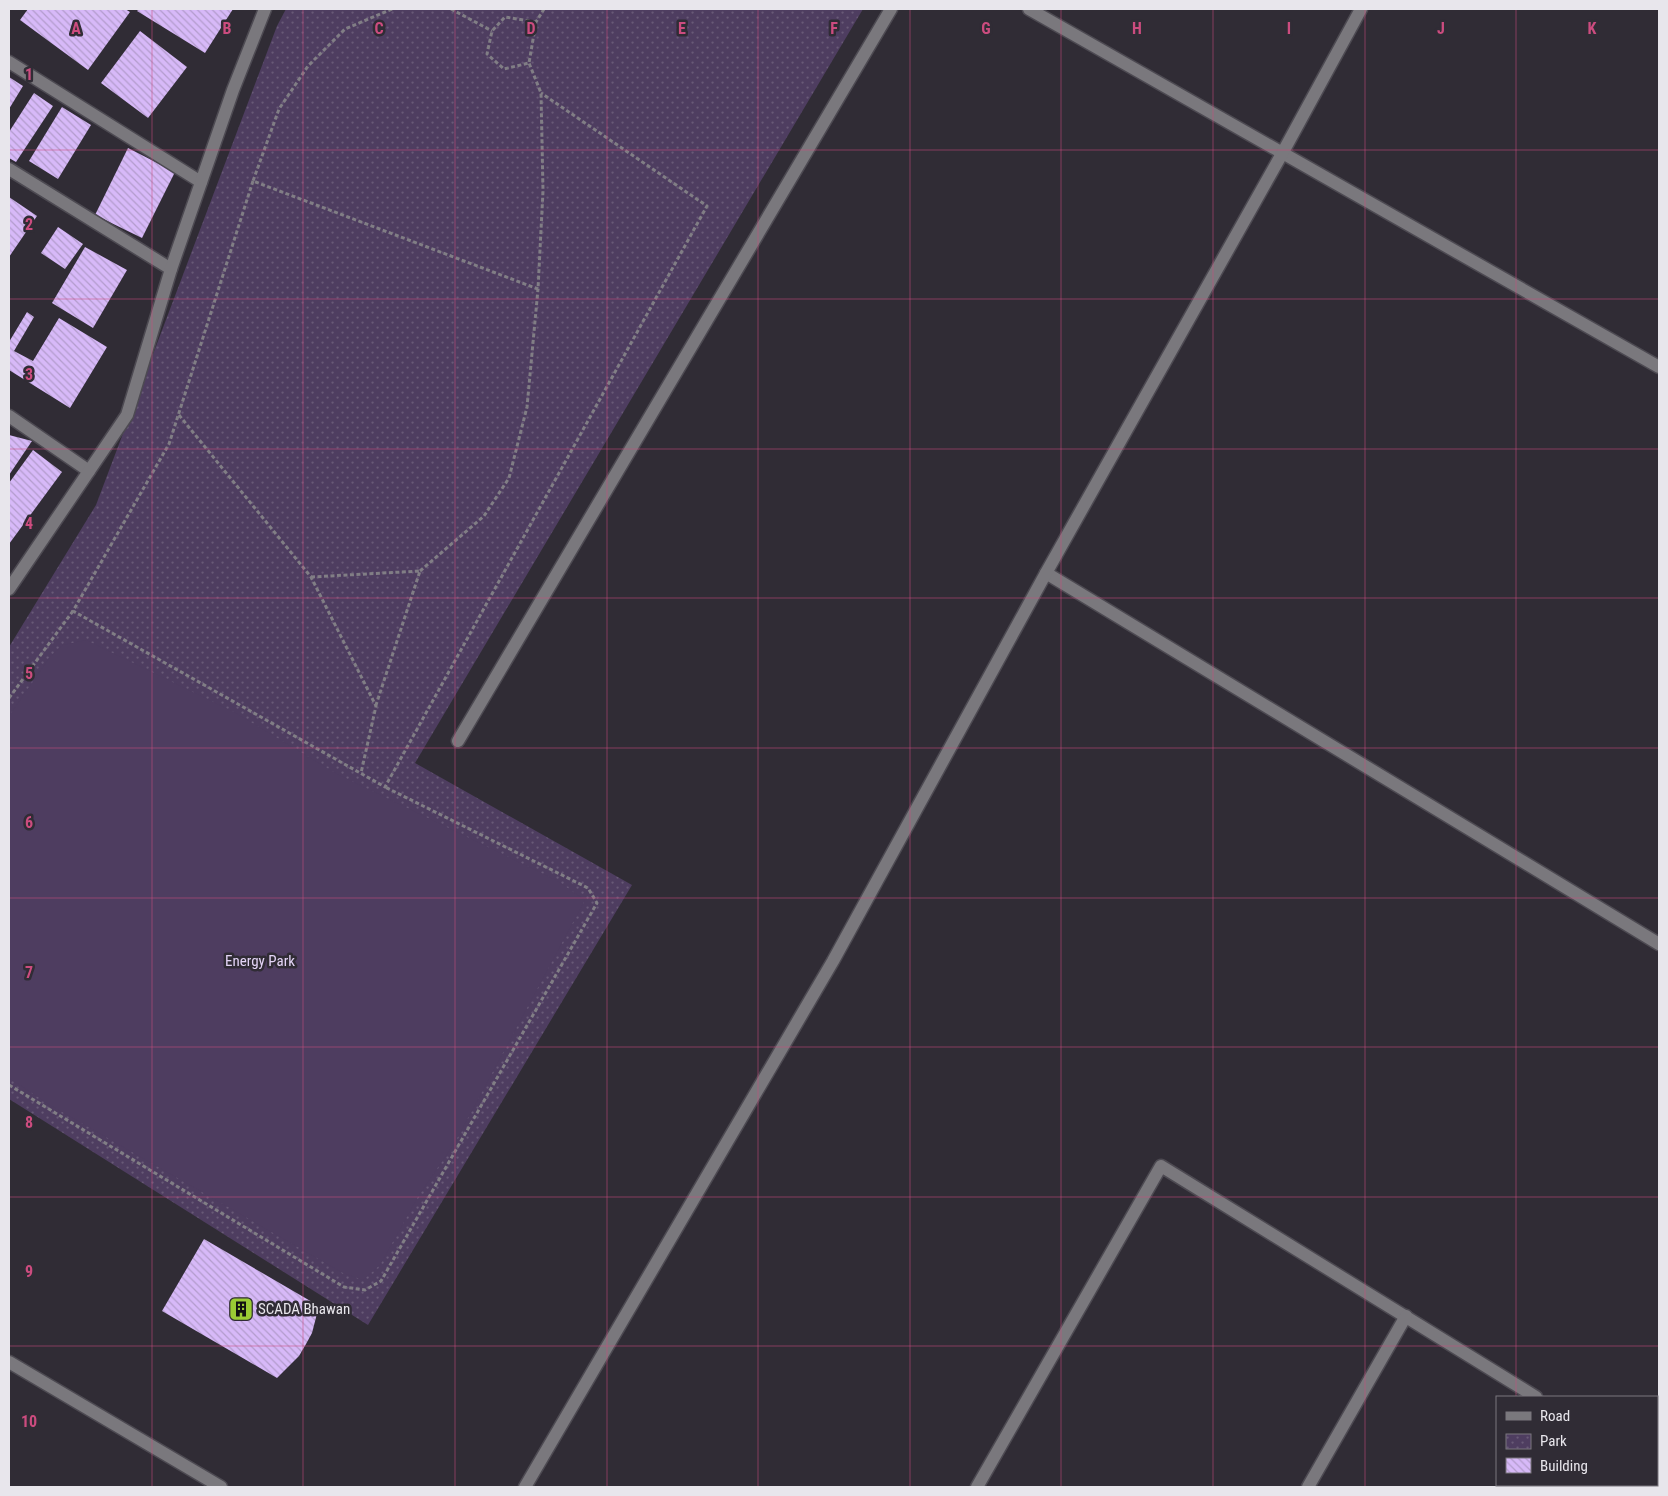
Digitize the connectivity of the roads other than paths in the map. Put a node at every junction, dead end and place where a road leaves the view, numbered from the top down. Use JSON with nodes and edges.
{"nodes":[{"id":1,"x":265,"y":9,"type":"edge"},
{"id":2,"x":891,"y":9,"type":"edge"},
{"id":3,"x":1029,"y":9,"type":"edge"},
{"id":4,"x":1361,"y":9,"type":"edge"},
{"id":5,"x":9,"y":62,"type":"edge"},
{"id":6,"x":1283,"y":152,"type":"junction"},
{"id":7,"x":9,"y":169,"type":"edge"},
{"id":8,"x":201,"y":182,"type":"junction"},
{"id":9,"x":171,"y":269,"type":"junction"},
{"id":10,"x":1659,"y":367,"type":"edge"},
{"id":11,"x":9,"y":416,"type":"edge"},
{"id":12,"x":88,"y":471,"type":"junction"},
{"id":13,"x":1046,"y":573,"type":"junction"},
{"id":14,"x":9,"y":589,"type":"edge"},
{"id":15,"x":458,"y":741,"type":"dead end"},
{"id":16,"x":1659,"y":944,"type":"edge"},
{"id":17,"x":1406,"y":1316,"type":"junction"},
{"id":18,"x":9,"y":1362,"type":"edge"},
{"id":19,"x":1534,"y":1396,"type":"edge"},
{"id":20,"x":221,"y":1487,"type":"edge"},
{"id":21,"x":525,"y":1487,"type":"edge"},
{"id":22,"x":977,"y":1487,"type":"edge"},
{"id":23,"x":1308,"y":1487,"type":"edge"}],
"edges":[{"from":1,"to":8,"type":"street"},
{"from":2,"to":15,"type":"street"},
{"from":3,"to":6,"type":"street"},
{"from":4,"to":6,"type":"street"},
{"from":5,"to":8,"type":"street"},
{"from":6,"to":10,"type":"street"},
{"from":6,"to":13,"type":"street"},
{"from":7,"to":9,"type":"street"},
{"from":8,"to":9,"type":"street"},
{"from":9,"to":12,"type":"street"},
{"from":11,"to":12,"type":"street"},
{"from":12,"to":14,"type":"street"},
{"from":13,"to":16,"type":"street"},
{"from":13,"to":21,"type":"street"},
{"from":17,"to":19,"type":"street"},
{"from":17,"to":22,"type":"street"},
{"from":17,"to":23,"type":"street"},
{"from":18,"to":20,"type":"street"}]}
